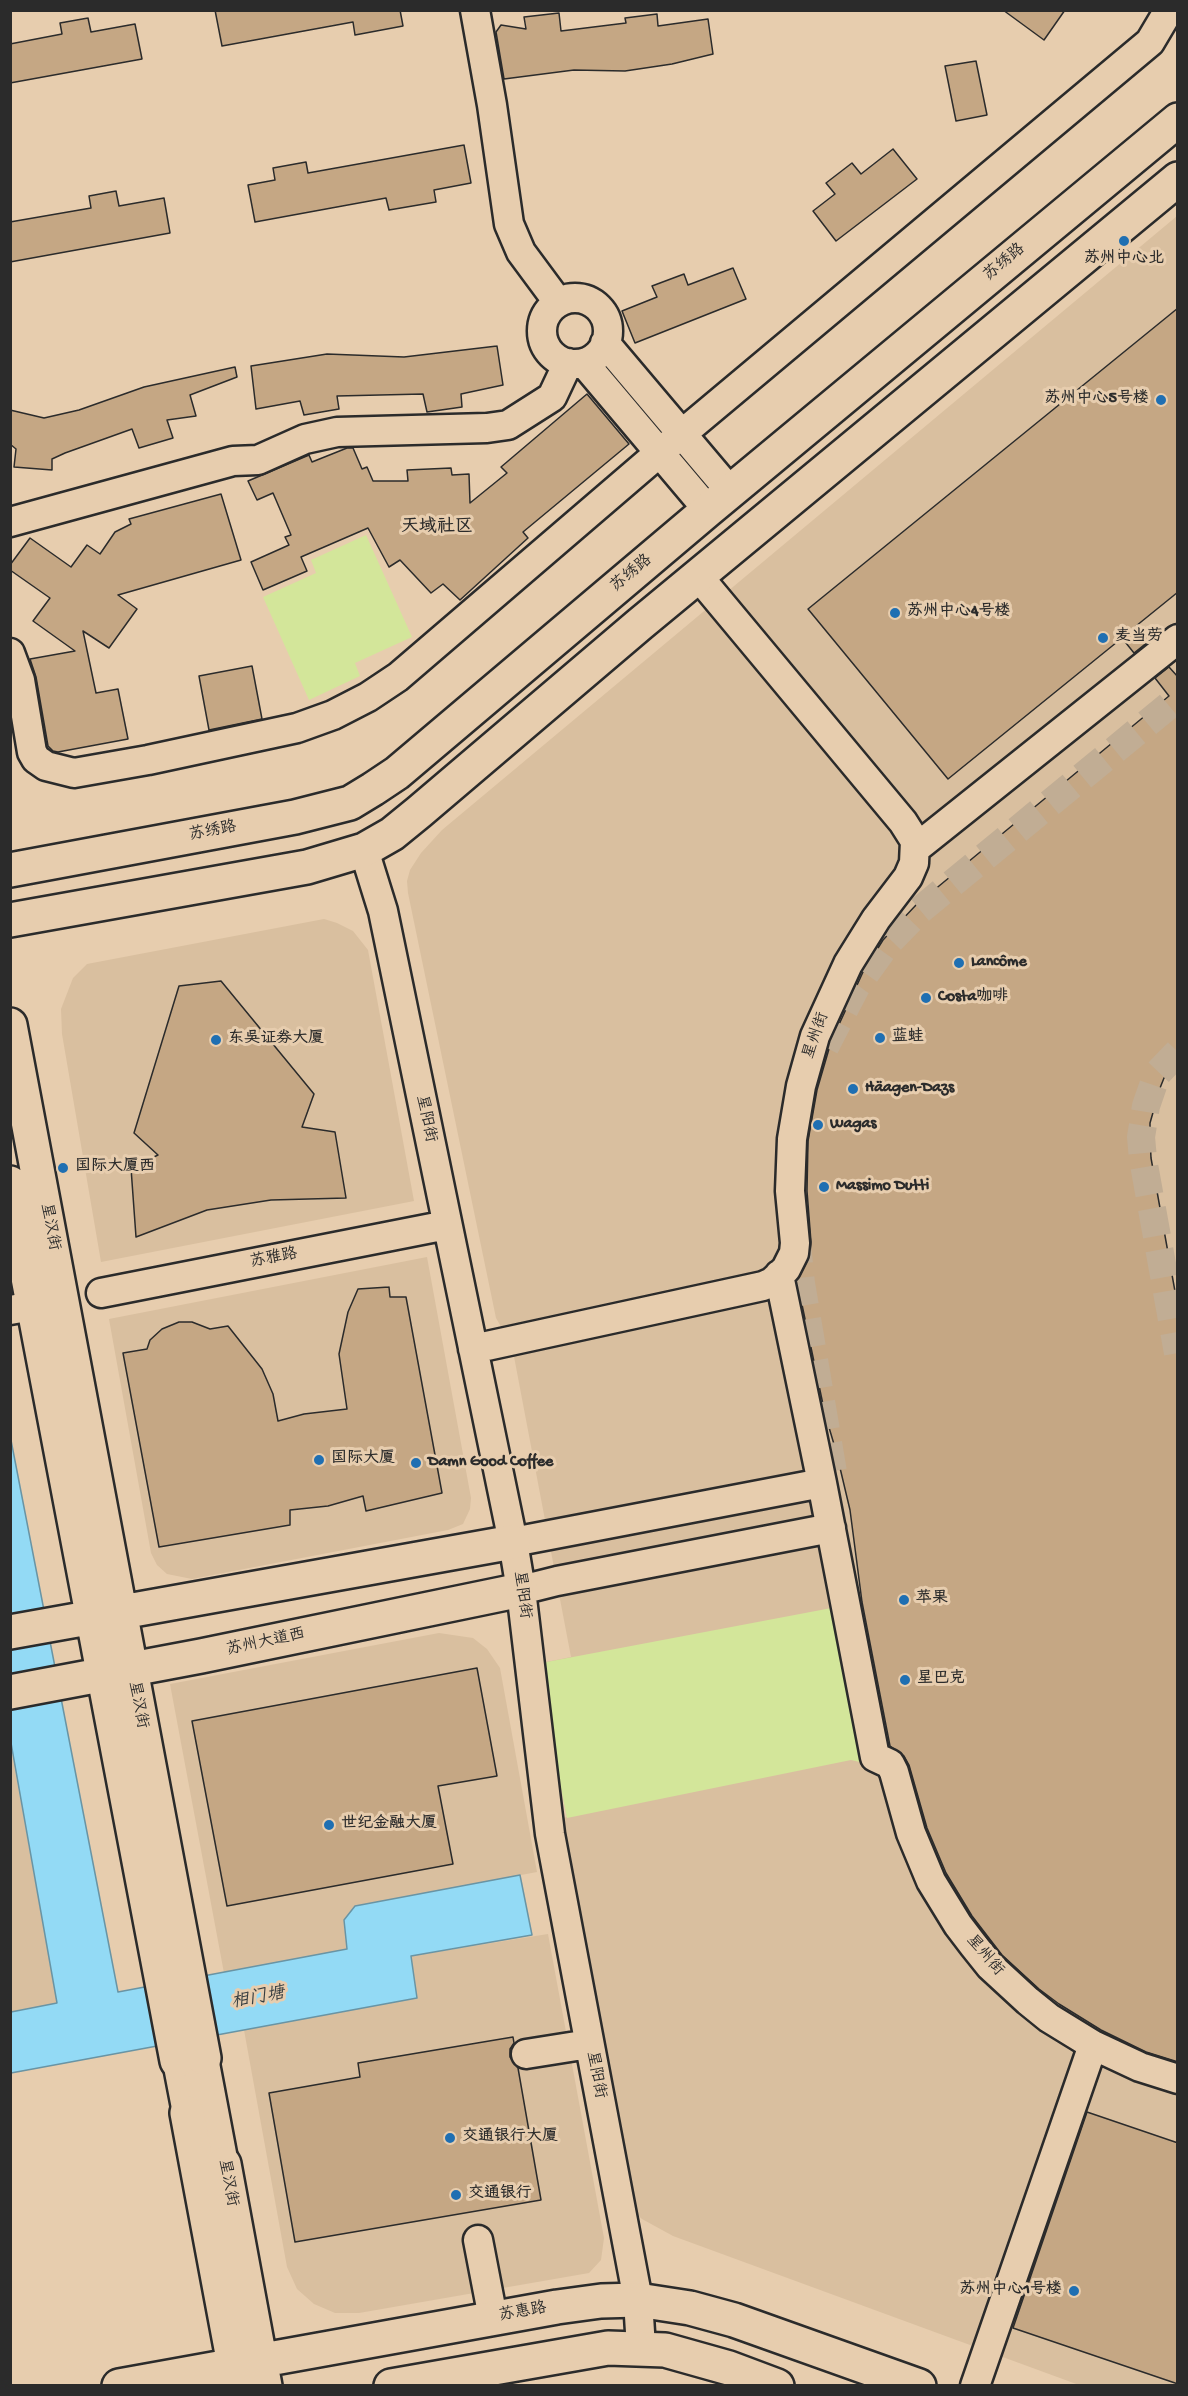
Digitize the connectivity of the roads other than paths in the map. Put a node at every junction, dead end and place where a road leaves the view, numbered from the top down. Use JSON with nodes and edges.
{"nodes":[{"id":1,"x":475,"y":10,"type":"edge"},
{"id":2,"x":1168,"y":10,"type":"edge"},
{"id":3,"x":1178,"y":120,"type":"edge"},
{"id":4,"x":1178,"y":180,"type":"edge"},
{"id":5,"x":558,"y":302,"type":"junction"},
{"id":6,"x":605,"y":343,"type":"junction"},
{"id":7,"x":576,"y":363,"type":"junction"},
{"id":8,"x":682,"y":434,"type":"junction"},
{"id":9,"x":659,"y":453,"type":"junction"},
{"id":10,"x":719,"y":501,"type":"junction"},
{"id":11,"x":10,"y":522,"type":"edge"},
{"id":12,"x":698,"y":576,"type":"junction"},
{"id":13,"x":1178,"y":639,"type":"edge"},
{"id":14,"x":10,"y":653,"type":"edge"},
{"id":15,"x":915,"y":849,"type":"junction"},
{"id":16,"x":364,"y":850,"type":"junction"},
{"id":17,"x":10,"y":870,"type":"edge"},
{"id":18,"x":10,"y":920,"type":"edge"},
{"id":19,"x":10,"y":1025,"type":"edge"},
{"id":20,"x":10,"y":1183,"type":"edge"},
{"id":21,"x":447,"y":1225,"type":"junction"},
{"id":22,"x":779,"y":1275,"type":"junction"},
{"id":23,"x":100,"y":1293,"type":"dead end"},
{"id":24,"x":22,"y":1308,"type":"edge"},
{"id":25,"x":473,"y":1350,"type":"junction"},
{"id":26,"x":822,"y":1483,"type":"junction"},
{"id":27,"x":831,"y":1528,"type":"junction"},
{"id":28,"x":513,"y":1542,"type":"junction"},
{"id":29,"x":521,"y":1590,"type":"junction"},
{"id":30,"x":92,"y":1618,"type":"junction"},
{"id":31,"x":10,"y":1632,"type":"edge"},
{"id":32,"x":104,"y":1674,"type":"junction"},
{"id":33,"x":10,"y":1692,"type":"edge"},
{"id":34,"x":589,"y":2044,"type":"junction"},
{"id":35,"x":1093,"y":2045,"type":"junction"},
{"id":36,"x":526,"y":2054,"type":"dead end"},
{"id":37,"x":190,"y":2060,"type":"junction"},
{"id":38,"x":1178,"y":2079,"type":"edge"},
{"id":39,"x":187,"y":2113,"type":"joint"},
{"id":40,"x":224,"y":2164,"type":"joint"},
{"id":41,"x":478,"y":2240,"type":"dead end"},
{"id":42,"x":638,"y":2300,"type":"junction"},
{"id":43,"x":493,"y":2319,"type":"junction"},
{"id":44,"x":641,"y":2348,"type":"junction"},
{"id":45,"x":249,"y":2373,"type":"edge"},
{"id":46,"x":119,"y":2385,"type":"edge"},
{"id":47,"x":391,"y":2385,"type":"edge"},
{"id":48,"x":777,"y":2385,"type":"edge"},
{"id":49,"x":919,"y":2385,"type":"edge"},
{"id":50,"x":975,"y":2385,"type":"edge"}],
"edges":[{"from":1,"to":5,"type":"street"},
{"from":2,"to":8,"type":"street"},
{"from":3,"to":10,"type":"main road","name":"苏绣路"},
{"from":4,"to":12,"type":"main road"},
{"from":5,"to":6,"type":"street"},
{"from":5,"to":7,"type":"street"},
{"from":6,"to":7,"type":"street"},
{"from":6,"to":8,"type":"street"},
{"from":7,"to":9,"type":"street"},
{"from":7,"to":11,"type":"street"},
{"from":8,"to":9,"type":"street"},
{"from":8,"to":10,"type":"street"},
{"from":9,"to":10,"type":"street"},
{"from":9,"to":14,"type":"street"},
{"from":10,"to":17,"type":"main road","name":"苏绣路"},
{"from":12,"to":15,"type":"street"},
{"from":12,"to":16,"type":"main road"},
{"from":13,"to":15,"type":"street"},
{"from":15,"to":22,"type":"street","name":"星州街"},
{"from":16,"to":18,"type":"main road"},
{"from":16,"to":21,"type":"street","name":"星阳街"},
{"from":19,"to":30,"type":"main road","name":"星汉街"},
{"from":20,"to":24,"type":"main road","name":"星汉街"},
{"from":21,"to":23,"type":"street","name":"苏雅路"},
{"from":21,"to":25,"type":"street","name":"星阳街"},
{"from":22,"to":25,"type":"street"},
{"from":22,"to":26,"type":"street"},
{"from":24,"to":30,"type":"main road","name":"星汉街"},
{"from":25,"to":28,"type":"street","name":"星阳街"},
{"from":26,"to":27,"type":"street"},
{"from":26,"to":28,"type":"street"},
{"from":27,"to":29,"type":"street"},
{"from":27,"to":35,"type":"street","name":"星州街"},
{"from":28,"to":29,"type":"street","name":"星阳街"},
{"from":28,"to":30,"type":"main road"},
{"from":29,"to":32,"type":"main road","name":"苏州大道西"},
{"from":29,"to":34,"type":"street","name":"星阳街"},
{"from":30,"to":31,"type":"main road"},
{"from":30,"to":32,"type":"main road","name":"星汉街"},
{"from":32,"to":33,"type":"main road","name":"苏州大道西"},
{"from":32,"to":37,"type":"main road","name":"星汉街"},
{"from":34,"to":36,"type":"street"},
{"from":34,"to":42,"type":"street","name":"星阳街"},
{"from":35,"to":38,"type":"street","name":"星州街"},
{"from":35,"to":50,"type":"street"},
{"from":37,"to":39,"type":"street","name":"星汉街"},
{"from":37,"to":40,"type":"street","name":"星汉街"},
{"from":39,"to":45,"type":"main road","name":"星汉街"},
{"from":40,"to":45,"type":"main road","name":"星汉街"},
{"from":41,"to":43,"type":"street"},
{"from":42,"to":43,"type":"main road","name":"苏惠路"},
{"from":42,"to":44,"type":"street","name":"星阳街"},
{"from":42,"to":49,"type":"main road","name":"苏惠路"},
{"from":43,"to":45,"type":"main road","name":"苏惠路"},
{"from":44,"to":47,"type":"main road"},
{"from":44,"to":48,"type":"main road"},
{"from":45,"to":46,"type":"main road","name":"苏惠路"}]}
